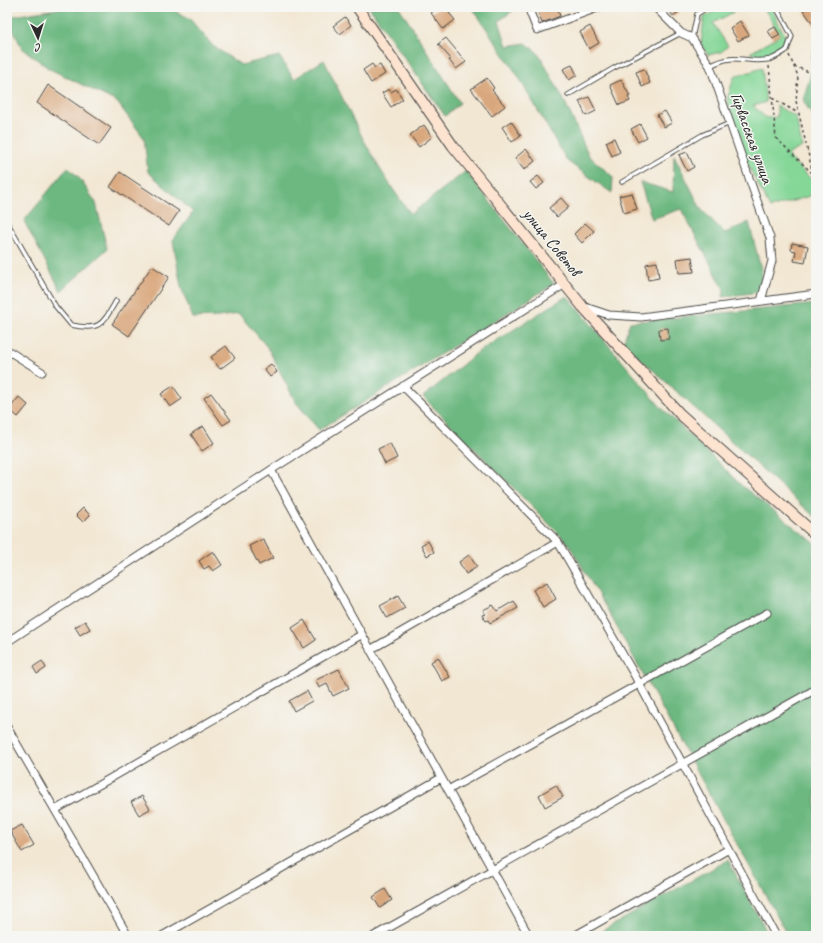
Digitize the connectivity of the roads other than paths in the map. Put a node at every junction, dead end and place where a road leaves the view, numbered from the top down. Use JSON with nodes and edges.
{"nodes":[{"id":1,"x":357,"y":7,"type":"edge"},
{"id":2,"x":528,"y":7,"type":"edge"},
{"id":3,"x":600,"y":7,"type":"edge"},
{"id":4,"x":655,"y":7,"type":"edge"},
{"id":5,"x":708,"y":7,"type":"edge"},
{"id":6,"x":776,"y":7,"type":"edge"},
{"id":7,"x":681,"y":33,"type":"junction"},
{"id":8,"x":692,"y":38,"type":"junction"},
{"id":9,"x":710,"y":66,"type":"junction"},
{"id":10,"x":568,"y":96,"type":"dead end"},
{"id":11,"x":731,"y":123,"type":"junction"},
{"id":12,"x":622,"y":182,"type":"dead end"},
{"id":13,"x":7,"y":222,"type":"edge"},
{"id":14,"x":566,"y":284,"type":"junction"},
{"id":15,"x":816,"y":294,"type":"edge"},
{"id":16,"x":116,"y":301,"type":"dead end"},
{"id":17,"x":761,"y":301,"type":"junction"},
{"id":18,"x":583,"y":307,"type":"junction"},
{"id":19,"x":7,"y":350,"type":"edge"},
{"id":20,"x":42,"y":372,"type":"dead end"},
{"id":21,"x":403,"y":386,"type":"junction"},
{"id":22,"x":271,"y":470,"type":"junction"},
{"id":23,"x":816,"y":535,"type":"edge"},
{"id":24,"x":558,"y":542,"type":"junction"},
{"id":25,"x":767,"y":613,"type":"dead end"},
{"id":26,"x":361,"y":635,"type":"junction"},
{"id":27,"x":7,"y":642,"type":"edge"},
{"id":28,"x":370,"y":650,"type":"junction"},
{"id":29,"x":639,"y":684,"type":"junction"},
{"id":30,"x":816,"y":689,"type":"edge"},
{"id":31,"x":7,"y":727,"type":"edge"},
{"id":32,"x":683,"y":764,"type":"junction"},
{"id":33,"x":441,"y":778,"type":"junction"},
{"id":34,"x":448,"y":790,"type":"junction"},
{"id":35,"x":55,"y":810,"type":"junction"},
{"id":36,"x":729,"y":849,"type":"junction"},
{"id":37,"x":492,"y":870,"type":"junction"},
{"id":38,"x":128,"y":936,"type":"edge"},
{"id":39,"x":162,"y":936,"type":"edge"},
{"id":40,"x":374,"y":936,"type":"edge"},
{"id":41,"x":529,"y":936,"type":"edge"},
{"id":42,"x":574,"y":936,"type":"edge"},
{"id":43,"x":776,"y":936,"type":"edge"}],
"edges":[{"from":1,"to":14,"type":"main road","name":"улица Советов"},
{"from":2,"to":3,"type":"street"},
{"from":4,"to":7,"type":"street"},
{"from":5,"to":8,"type":"lane"},
{"from":6,"to":9,"type":"lane"},
{"from":7,"to":8,"type":"street"},
{"from":7,"to":10,"type":"lane"},
{"from":8,"to":9,"type":"street","name":"Гирвасская улица"},
{"from":9,"to":11,"type":"street","name":"Гирвасская улица"},
{"from":11,"to":12,"type":"lane"},
{"from":11,"to":17,"type":"street","name":"Гирвасская улица"},
{"from":13,"to":16,"type":"lane"},
{"from":14,"to":18,"type":"main road","name":"улица Советов"},
{"from":14,"to":21,"type":"street"},
{"from":15,"to":17,"type":"street"},
{"from":17,"to":18,"type":"street"},
{"from":18,"to":23,"type":"main road","name":"улица Советов"},
{"from":19,"to":20,"type":"street"},
{"from":21,"to":22,"type":"street"},
{"from":21,"to":24,"type":"street"},
{"from":22,"to":26,"type":"street"},
{"from":22,"to":27,"type":"street"},
{"from":24,"to":28,"type":"street"},
{"from":24,"to":29,"type":"street"},
{"from":25,"to":29,"type":"street"},
{"from":26,"to":28,"type":"street"},
{"from":26,"to":35,"type":"street"},
{"from":28,"to":33,"type":"street"},
{"from":29,"to":32,"type":"street"},
{"from":29,"to":34,"type":"street"},
{"from":30,"to":32,"type":"street"},
{"from":31,"to":35,"type":"street"},
{"from":32,"to":36,"type":"street"},
{"from":32,"to":37,"type":"street"},
{"from":33,"to":34,"type":"street"},
{"from":33,"to":39,"type":"street"},
{"from":34,"to":37,"type":"street"},
{"from":35,"to":38,"type":"street"},
{"from":36,"to":42,"type":"street"},
{"from":36,"to":43,"type":"street"},
{"from":37,"to":40,"type":"street"},
{"from":37,"to":41,"type":"street"}]}
